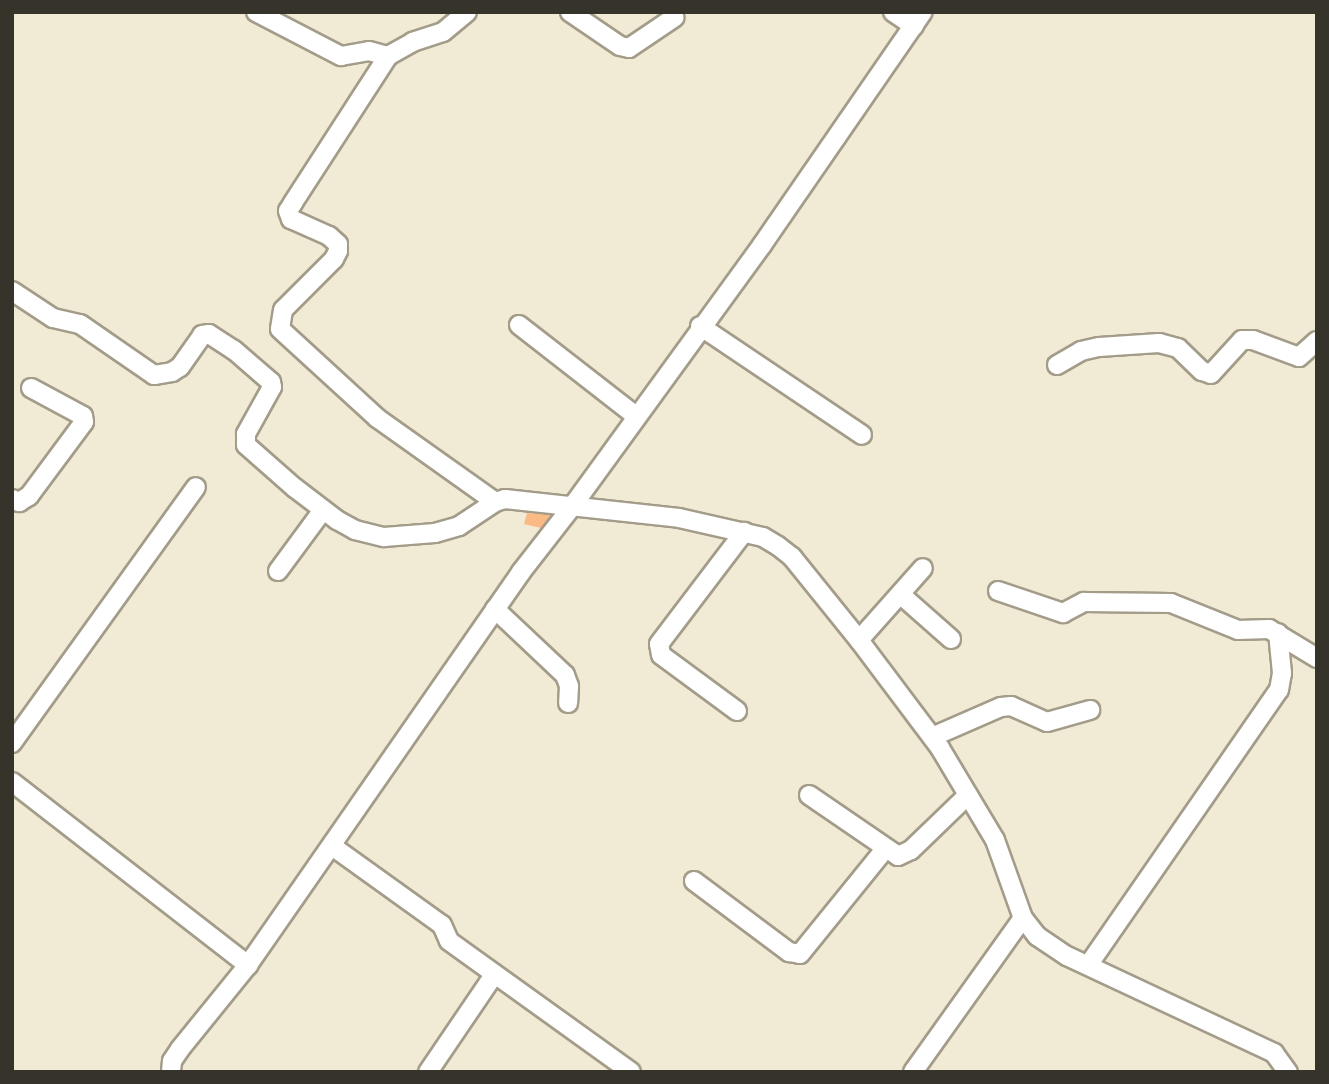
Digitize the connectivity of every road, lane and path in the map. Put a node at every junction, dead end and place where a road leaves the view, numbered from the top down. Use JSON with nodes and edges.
{"nodes":[{"id":1,"x":256,"y":12,"type":"edge"},
{"id":2,"x":467,"y":12,"type":"edge"},
{"id":3,"x":570,"y":12,"type":"edge"},
{"id":4,"x":893,"y":12,"type":"edge"},
{"id":5,"x":675,"y":17,"type":"dead end"},
{"id":6,"x":918,"y":19,"type":"edge"},
{"id":7,"x":388,"y":57,"type":"junction"},
{"id":8,"x":12,"y":291,"type":"edge"},
{"id":9,"x":519,"y":325,"type":"dead end"},
{"id":10,"x":700,"y":326,"type":"junction"},
{"id":11,"x":1317,"y":341,"type":"edge"},
{"id":12,"x":1058,"y":365,"type":"dead end"},
{"id":13,"x":31,"y":388,"type":"dead end"},
{"id":14,"x":636,"y":416,"type":"junction"},
{"id":15,"x":862,"y":435,"type":"dead end"},
{"id":16,"x":196,"y":488,"type":"dead end"},
{"id":17,"x":12,"y":499,"type":"edge"},
{"id":18,"x":495,"y":502,"type":"junction"},
{"id":19,"x":571,"y":508,"type":"junction"},
{"id":20,"x":323,"y":510,"type":"junction"},
{"id":21,"x":744,"y":532,"type":"junction"},
{"id":22,"x":923,"y":568,"type":"dead end"},
{"id":23,"x":278,"y":571,"type":"dead end"},
{"id":24,"x":998,"y":591,"type":"dead end"},
{"id":25,"x":900,"y":594,"type":"junction"},
{"id":26,"x":495,"y":609,"type":"junction"},
{"id":27,"x":1278,"y":633,"type":"junction"},
{"id":28,"x":951,"y":639,"type":"dead end"},
{"id":29,"x":859,"y":640,"type":"junction"},
{"id":30,"x":1317,"y":658,"type":"edge"},
{"id":31,"x":568,"y":703,"type":"dead end"},
{"id":32,"x":1090,"y":710,"type":"dead end"},
{"id":33,"x":737,"y":711,"type":"dead end"},
{"id":34,"x":932,"y":737,"type":"junction"},
{"id":35,"x":12,"y":743,"type":"edge"},
{"id":36,"x":12,"y":782,"type":"edge"},
{"id":37,"x":809,"y":795,"type":"dead end"},
{"id":38,"x":968,"y":795,"type":"junction"},
{"id":39,"x":332,"y":846,"type":"junction"},
{"id":40,"x":885,"y":849,"type":"junction"},
{"id":41,"x":694,"y":881,"type":"dead end"},
{"id":42,"x":1023,"y":918,"type":"junction"},
{"id":43,"x":1089,"y":964,"type":"junction"},
{"id":44,"x":247,"y":965,"type":"junction"},
{"id":45,"x":494,"y":975,"type":"junction"},
{"id":46,"x":168,"y":1070,"type":"edge"},
{"id":47,"x":428,"y":1072,"type":"edge"},
{"id":48,"x":631,"y":1072,"type":"edge"},
{"id":49,"x":913,"y":1072,"type":"edge"},
{"id":50,"x":1289,"y":1072,"type":"edge"}],
"edges":[{"from":1,"to":7,"type":"street"},
{"from":2,"to":7,"type":"street"},
{"from":3,"to":5,"type":"street"},
{"from":4,"to":6,"type":"street"},
{"from":6,"to":10,"type":"street"},
{"from":7,"to":18,"type":"street"},
{"from":8,"to":20,"type":"street"},
{"from":9,"to":14,"type":"street"},
{"from":10,"to":14,"type":"street"},
{"from":10,"to":15,"type":"street"},
{"from":11,"to":12,"type":"street"},
{"from":13,"to":17,"type":"street"},
{"from":14,"to":19,"type":"street"},
{"from":16,"to":35,"type":"street"},
{"from":18,"to":19,"type":"street"},
{"from":18,"to":20,"type":"street"},
{"from":19,"to":21,"type":"street"},
{"from":19,"to":26,"type":"street"},
{"from":20,"to":23,"type":"street"},
{"from":21,"to":29,"type":"street"},
{"from":21,"to":33,"type":"street"},
{"from":22,"to":25,"type":"street"},
{"from":24,"to":27,"type":"street"},
{"from":25,"to":28,"type":"street"},
{"from":25,"to":29,"type":"street"},
{"from":26,"to":31,"type":"street"},
{"from":26,"to":39,"type":"street"},
{"from":27,"to":30,"type":"street"},
{"from":27,"to":43,"type":"street"},
{"from":29,"to":34,"type":"street"},
{"from":32,"to":34,"type":"street"},
{"from":34,"to":38,"type":"street"},
{"from":36,"to":44,"type":"street"},
{"from":37,"to":40,"type":"street"},
{"from":38,"to":40,"type":"street"},
{"from":38,"to":42,"type":"street"},
{"from":39,"to":44,"type":"street"},
{"from":39,"to":45,"type":"street"},
{"from":40,"to":41,"type":"street"},
{"from":42,"to":43,"type":"street"},
{"from":42,"to":49,"type":"street"},
{"from":43,"to":50,"type":"street"},
{"from":44,"to":46,"type":"street"},
{"from":45,"to":47,"type":"street"},
{"from":45,"to":48,"type":"street"}]}
